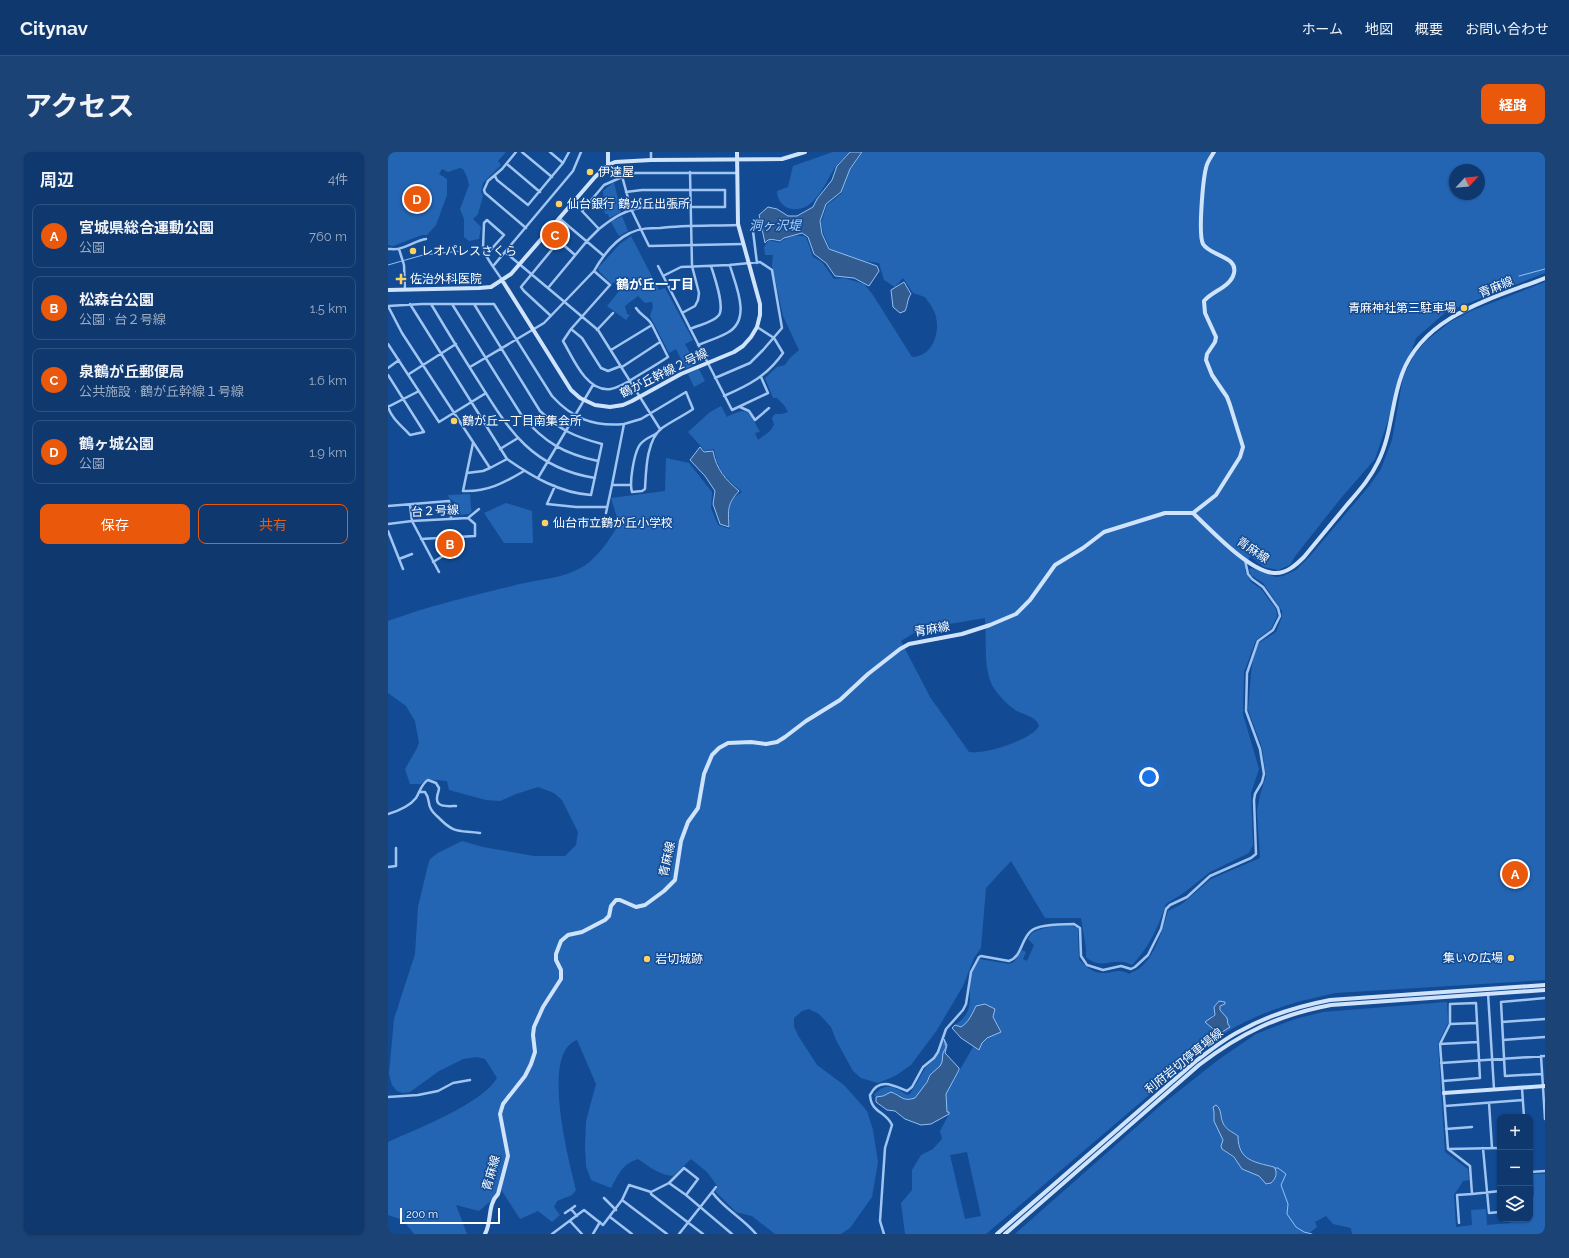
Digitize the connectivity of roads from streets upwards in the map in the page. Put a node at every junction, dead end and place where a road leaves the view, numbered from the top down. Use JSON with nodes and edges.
{"nodes":[{"id":1,"x":516,"y":152,"type":"edge"},
{"id":2,"x":522,"y":152,"type":"edge"},
{"id":3,"x":550,"y":152,"type":"edge"},
{"id":4,"x":569,"y":152,"type":"edge"},
{"id":5,"x":581,"y":152,"type":"edge"},
{"id":6,"x":608,"y":152,"type":"edge"},
{"id":7,"x":651,"y":152,"type":"edge"},
{"id":8,"x":737,"y":152,"type":"edge"},
{"id":9,"x":805,"y":152,"type":"edge"},
{"id":10,"x":1214,"y":152,"type":"edge"},
{"id":11,"x":736,"y":159,"type":"junction"},
{"id":12,"x":651,"y":160,"type":"junction"},
{"id":13,"x":563,"y":163,"type":"junction"},
{"id":14,"x":507,"y":164,"type":"junction"},
{"id":15,"x":608,"y":165,"type":"junction"},
{"id":16,"x":690,"y":172,"type":"junction"},
{"id":17,"x":736,"y":173,"type":"junction"},
{"id":18,"x":495,"y":176,"type":"junction"},
{"id":19,"x":622,"y":176,"type":"junction"},
{"id":20,"x":552,"y":177,"type":"junction"},
{"id":21,"x":690,"y":190,"type":"junction"},
{"id":22,"x":540,"y":192,"type":"junction"},
{"id":23,"x":626,"y":192,"type":"junction"},
{"id":24,"x":691,"y":207,"type":"junction"},
{"id":25,"x":631,"y":209,"type":"junction"},
{"id":26,"x":559,"y":218,"type":"junction"},
{"id":27,"x":738,"y":225,"type":"junction"},
{"id":28,"x":691,"y":226,"type":"junction"},
{"id":29,"x":526,"y":228,"type":"junction"},
{"id":30,"x":599,"y":229,"type":"junction"},
{"id":31,"x":640,"y":229,"type":"junction"},
{"id":32,"x":753,"y":231,"type":"dead end"},
{"id":33,"x":426,"y":239,"type":"dead end"},
{"id":34,"x":587,"y":241,"type":"junction"},
{"id":35,"x":743,"y":244,"type":"junction"},
{"id":36,"x":692,"y":245,"type":"junction"},
{"id":37,"x":388,"y":249,"type":"edge"},
{"id":38,"x":399,"y":249,"type":"junction"},
{"id":39,"x":505,"y":252,"type":"junction"},
{"id":40,"x":486,"y":255,"type":"junction"},
{"id":41,"x":575,"y":255,"type":"junction"},
{"id":42,"x":604,"y":256,"type":"junction"},
{"id":43,"x":757,"y":263,"type":"junction"},
{"id":44,"x":520,"y":264,"type":"junction"},
{"id":45,"x":749,"y":264,"type":"junction"},
{"id":46,"x":494,"y":265,"type":"junction"},
{"id":47,"x":730,"y":265,"type":"junction"},
{"id":48,"x":658,"y":266,"type":"dead end"},
{"id":49,"x":692,"y":266,"type":"junction"},
{"id":50,"x":711,"y":266,"type":"junction"},
{"id":51,"x":594,"y":271,"type":"junction"},
{"id":52,"x":532,"y":274,"type":"junction"},
{"id":53,"x":663,"y":276,"type":"junction"},
{"id":54,"x":1545,"y":278,"type":"edge"},
{"id":55,"x":502,"y":280,"type":"junction"},
{"id":56,"x":548,"y":288,"type":"junction"},
{"id":57,"x":388,"y":290,"type":"edge"},
{"id":58,"x":405,"y":290,"type":"junction"},
{"id":59,"x":565,"y":302,"type":"junction"},
{"id":60,"x":410,"y":304,"type":"junction"},
{"id":61,"x":431,"y":304,"type":"junction"},
{"id":62,"x":452,"y":304,"type":"junction"},
{"id":63,"x":474,"y":304,"type":"junction"},
{"id":64,"x":388,"y":306,"type":"edge"},
{"id":65,"x":636,"y":308,"type":"dead end"},
{"id":66,"x":682,"y":313,"type":"junction"},
{"id":67,"x":613,"y":314,"type":"dead end"},
{"id":68,"x":551,"y":316,"type":"junction"},
{"id":69,"x":582,"y":316,"type":"junction"},
{"id":70,"x":652,"y":325,"type":"junction"},
{"id":71,"x":757,"y":327,"type":"junction"},
{"id":72,"x":572,"y":329,"type":"junction"},
{"id":73,"x":690,"y":329,"type":"junction"},
{"id":74,"x":534,"y":330,"type":"junction"},
{"id":75,"x":597,"y":330,"type":"junction"},
{"id":76,"x":774,"y":338,"type":"junction"},
{"id":77,"x":516,"y":339,"type":"junction"},
{"id":78,"x":660,"y":342,"type":"junction"},
{"id":79,"x":388,"y":344,"type":"edge"},
{"id":80,"x":456,"y":344,"type":"junction"},
{"id":81,"x":698,"y":345,"type":"junction"},
{"id":82,"x":500,"y":348,"type":"junction"},
{"id":83,"x":611,"y":350,"type":"junction"},
{"id":84,"x":440,"y":354,"type":"junction"},
{"id":85,"x":485,"y":357,"type":"junction"},
{"id":86,"x":399,"y":360,"type":"junction"},
{"id":87,"x":707,"y":363,"type":"junction"},
{"id":88,"x":424,"y":365,"type":"junction"},
{"id":89,"x":621,"y":366,"type":"junction"},
{"id":90,"x":470,"y":367,"type":"junction"},
{"id":91,"x":388,"y":368,"type":"edge"},
{"id":92,"x":388,"y":374,"type":"edge"},
{"id":93,"x":409,"y":374,"type":"junction"},
{"id":94,"x":761,"y":377,"type":"junction"},
{"id":95,"x":715,"y":378,"type":"junction"},
{"id":96,"x":630,"y":381,"type":"junction"},
{"id":97,"x":594,"y":385,"type":"junction"},
{"id":98,"x":419,"y":391,"type":"junction"},
{"id":99,"x":486,"y":393,"type":"junction"},
{"id":100,"x":724,"y":396,"type":"junction"},
{"id":101,"x":640,"y":397,"type":"junction"},
{"id":102,"x":404,"y":399,"type":"junction"},
{"id":103,"x":584,"y":401,"type":"junction"},
{"id":104,"x":471,"y":403,"type":"junction"},
{"id":105,"x":388,"y":407,"type":"edge"},
{"id":106,"x":740,"y":407,"type":"junction"},
{"id":107,"x":769,"y":408,"type":"dead end"},
{"id":108,"x":455,"y":413,"type":"junction"},
{"id":109,"x":651,"y":414,"type":"junction"},
{"id":110,"x":575,"y":416,"type":"junction"},
{"id":111,"x":624,"y":424,"type":"junction"},
{"id":112,"x":660,"y":429,"type":"junction"},
{"id":113,"x":566,"y":431,"type":"junction"},
{"id":114,"x":657,"y":434,"type":"junction"},
{"id":115,"x":518,"y":438,"type":"junction"},
{"id":116,"x":474,"y":442,"type":"junction"},
{"id":117,"x":557,"y":447,"type":"junction"},
{"id":118,"x":500,"y":449,"type":"junction"},
{"id":119,"x":507,"y":459,"type":"junction"},
{"id":120,"x":548,"y":462,"type":"junction"},
{"id":121,"x":598,"y":462,"type":"junction"},
{"id":122,"x":490,"y":468,"type":"junction"},
{"id":123,"x":524,"y":471,"type":"junction"},
{"id":124,"x":467,"y":473,"type":"junction"},
{"id":125,"x":538,"y":478,"type":"junction"},
{"id":126,"x":595,"y":478,"type":"junction"},
{"id":127,"x":612,"y":485,"type":"junction"},
{"id":128,"x":630,"y":485,"type":"junction"},
{"id":129,"x":555,"y":486,"type":"junction"},
{"id":130,"x":410,"y":505,"type":"junction"},
{"id":131,"x":388,"y":506,"type":"edge"},
{"id":132,"x":607,"y":507,"type":"junction"},
{"id":133,"x":479,"y":509,"type":"dead end"},
{"id":134,"x":606,"y":513,"type":"dead end"},
{"id":135,"x":1193,"y":513,"type":"junction"},
{"id":136,"x":451,"y":518,"type":"junction"},
{"id":137,"x":468,"y":518,"type":"junction"},
{"id":138,"x":412,"y":521,"type":"junction"},
{"id":139,"x":388,"y":524,"type":"edge"},
{"id":140,"x":388,"y":531,"type":"edge"},
{"id":141,"x":441,"y":537,"type":"junction"},
{"id":142,"x":421,"y":539,"type":"junction"},
{"id":143,"x":412,"y":554,"type":"dead end"},
{"id":144,"x":399,"y":559,"type":"junction"},
{"id":145,"x":1245,"y":559,"type":"junction"},
{"id":146,"x":433,"y":562,"type":"junction"},
{"id":147,"x":403,"y":569,"type":"dead end"},
{"id":148,"x":439,"y":572,"type":"dead end"},
{"id":149,"x":419,"y":792,"type":"junction"},
{"id":150,"x":456,"y":806,"type":"dead end"},
{"id":151,"x":388,"y":814,"type":"edge"},
{"id":152,"x":480,"y":833,"type":"dead end"},
{"id":153,"x":396,"y":848,"type":"dead end"},
{"id":154,"x":388,"y":867,"type":"edge"},
{"id":155,"x":1545,"y":985,"type":"edge"},
{"id":156,"x":1545,"y":990,"type":"edge"},
{"id":157,"x":1488,"y":991,"type":"junction"},
{"id":158,"x":1545,"y":998,"type":"edge"},
{"id":159,"x":1545,"y":1019,"type":"edge"},
{"id":160,"x":1502,"y":1022,"type":"junction"},
{"id":161,"x":1477,"y":1023,"type":"junction"},
{"id":162,"x":1450,"y":1024,"type":"junction"},
{"id":163,"x":1545,"y":1037,"type":"edge"},
{"id":164,"x":1503,"y":1040,"type":"junction"},
{"id":165,"x":1478,"y":1042,"type":"junction"},
{"id":166,"x":1440,"y":1044,"type":"junction"},
{"id":167,"x":1543,"y":1056,"type":"edge"},
{"id":168,"x":1504,"y":1058,"type":"junction"},
{"id":169,"x":1492,"y":1059,"type":"junction"},
{"id":170,"x":1479,"y":1060,"type":"junction"},
{"id":171,"x":1441,"y":1063,"type":"junction"},
{"id":172,"x":1542,"y":1074,"type":"junction"},
{"id":173,"x":470,"y":1080,"type":"dead end"},
{"id":174,"x":1443,"y":1081,"type":"junction"},
{"id":175,"x":1544,"y":1086,"type":"edge"},
{"id":176,"x":1522,"y":1088,"type":"junction"},
{"id":177,"x":1494,"y":1090,"type":"junction"},
{"id":178,"x":1444,"y":1093,"type":"junction"},
{"id":179,"x":388,"y":1097,"type":"edge"},
{"id":180,"x":1544,"y":1099,"type":"edge"},
{"id":181,"x":1523,"y":1100,"type":"junction"},
{"id":182,"x":1489,"y":1103,"type":"junction"},
{"id":183,"x":1445,"y":1106,"type":"junction"},
{"id":184,"x":1524,"y":1114,"type":"edge"},
{"id":185,"x":1545,"y":1117,"type":"edge"},
{"id":186,"x":1472,"y":1126,"type":"dead end"},
{"id":187,"x":1446,"y":1129,"type":"junction"},
{"id":188,"x":1483,"y":1148,"type":"junction"},
{"id":189,"x":1492,"y":1148,"type":"junction"},
{"id":190,"x":1497,"y":1148,"type":"edge"},
{"id":191,"x":1448,"y":1149,"type":"junction"},
{"id":192,"x":1545,"y":1171,"type":"edge"},
{"id":193,"x":1533,"y":1172,"type":"edge"},
{"id":194,"x":668,"y":1183,"type":"junction"},
{"id":195,"x":716,"y":1187,"type":"dead end"},
{"id":196,"x":1497,"y":1191,"type":"edge"},
{"id":197,"x":651,"y":1192,"type":"junction"},
{"id":198,"x":712,"y":1192,"type":"junction"},
{"id":199,"x":1487,"y":1192,"type":"junction"},
{"id":200,"x":1472,"y":1194,"type":"junction"},
{"id":201,"x":686,"y":1195,"type":"junction"},
{"id":202,"x":604,"y":1198,"type":"dead end"},
{"id":203,"x":622,"y":1200,"type":"junction"},
{"id":204,"x":575,"y":1206,"type":"dead end"},
{"id":205,"x":700,"y":1207,"type":"junction"},
{"id":206,"x":571,"y":1208,"type":"junction"},
{"id":207,"x":616,"y":1210,"type":"junction"},
{"id":208,"x":1497,"y":1212,"type":"edge"},
{"id":209,"x":564,"y":1213,"type":"dead end"},
{"id":210,"x":577,"y":1216,"type":"junction"},
{"id":211,"x":610,"y":1217,"type":"junction"},
{"id":212,"x":570,"y":1221,"type":"junction"},
{"id":213,"x":600,"y":1222,"type":"junction"},
{"id":214,"x":688,"y":1223,"type":"junction"},
{"id":215,"x":1459,"y":1223,"type":"dead end"},
{"id":216,"x":485,"y":1234,"type":"edge"},
{"id":217,"x":552,"y":1234,"type":"edge"},
{"id":218,"x":582,"y":1234,"type":"edge"},
{"id":219,"x":593,"y":1234,"type":"edge"},
{"id":220,"x":632,"y":1234,"type":"edge"},
{"id":221,"x":667,"y":1234,"type":"edge"},
{"id":222,"x":679,"y":1234,"type":"edge"},
{"id":223,"x":703,"y":1234,"type":"edge"},
{"id":224,"x":732,"y":1234,"type":"edge"},
{"id":225,"x":756,"y":1234,"type":"edge"},
{"id":226,"x":884,"y":1234,"type":"edge"},
{"id":227,"x":997,"y":1234,"type":"edge"},
{"id":228,"x":1005,"y":1234,"type":"edge"}],
"edges":[{"from":1,"to":14,"type":"street"},
{"from":2,"to":20,"type":"street"},
{"from":3,"to":13,"type":"street"},
{"from":4,"to":13,"type":"street"},
{"from":5,"to":29,"type":"street"},
{"from":6,"to":15,"type":"street"},
{"from":7,"to":12,"type":"street"},
{"from":8,"to":11,"type":"street","name":"鶴が丘幹線２号線"},
{"from":9,"to":11,"type":"street"},
{"from":10,"to":135,"type":"street"},
{"from":11,"to":12,"type":"street"},
{"from":11,"to":17,"type":"street","name":"鶴が丘幹線２号線"},
{"from":12,"to":15,"type":"street"},
{"from":13,"to":20,"type":"street"},
{"from":14,"to":18,"type":"street"},
{"from":14,"to":22,"type":"street"},
{"from":15,"to":26,"type":"street"},
{"from":16,"to":17,"type":"street"},
{"from":16,"to":19,"type":"street"},
{"from":16,"to":21,"type":"street"},
{"from":17,"to":27,"type":"street","name":"鶴が丘幹線２号線"},
{"from":18,"to":22,"type":"street"},
{"from":18,"to":29,"type":"street"},
{"from":19,"to":23,"type":"street"},
{"from":19,"to":30,"type":"street"},
{"from":20,"to":22,"type":"street"},
{"from":21,"to":23,"type":"street"},
{"from":21,"to":24,"type":"street"},
{"from":21,"to":24,"type":"street"},
{"from":23,"to":25,"type":"street"},
{"from":24,"to":25,"type":"street"},
{"from":24,"to":28,"type":"street"},
{"from":25,"to":30,"type":"street"},
{"from":25,"to":31,"type":"street"},
{"from":26,"to":34,"type":"street"},
{"from":26,"to":44,"type":"street"},
{"from":27,"to":28,"type":"street"},
{"from":27,"to":35,"type":"street","name":"鶴が丘幹線２号線"},
{"from":28,"to":31,"type":"street"},
{"from":28,"to":36,"type":"street"},
{"from":29,"to":39,"type":"street"},
{"from":30,"to":34,"type":"street"},
{"from":31,"to":36,"type":"street"},
{"from":31,"to":42,"type":"street"},
{"from":32,"to":43,"type":"street"},
{"from":33,"to":38,"type":"street"},
{"from":34,"to":41,"type":"street"},
{"from":34,"to":42,"type":"street"},
{"from":35,"to":36,"type":"street"},
{"from":35,"to":45,"type":"street","name":"鶴が丘幹線２号線"},
{"from":36,"to":49,"type":"street"},
{"from":37,"to":38,"type":"street"},
{"from":38,"to":58,"type":"street"},
{"from":39,"to":44,"type":"street"},
{"from":39,"to":46,"type":"street"},
{"from":40,"to":40,"type":"street"},
{"from":40,"to":46,"type":"street"},
{"from":41,"to":52,"type":"street"},
{"from":41,"to":56,"type":"street"},
{"from":42,"to":51,"type":"street"},
{"from":43,"to":45,"type":"street"},
{"from":43,"to":76,"type":"street"},
{"from":44,"to":52,"type":"street"},
{"from":44,"to":55,"type":"street"},
{"from":45,"to":47,"type":"street"},
{"from":45,"to":71,"type":"street","name":"鶴が丘幹線２号線"},
{"from":46,"to":55,"type":"street"},
{"from":47,"to":50,"type":"street"},
{"from":47,"to":81,"type":"street"},
{"from":48,"to":53,"type":"street"},
{"from":49,"to":50,"type":"street"},
{"from":49,"to":53,"type":"street"},
{"from":49,"to":66,"type":"street"},
{"from":50,"to":73,"type":"street"},
{"from":51,"to":59,"type":"street"},
{"from":51,"to":69,"type":"street"},
{"from":52,"to":56,"type":"street"},
{"from":52,"to":68,"type":"street"},
{"from":53,"to":66,"type":"street"},
{"from":54,"to":145,"type":"street","name":"青麻線"},
{"from":55,"to":58,"type":"street"},
{"from":55,"to":74,"type":"street","name":"鶴が丘幹線２号線"},
{"from":56,"to":59,"type":"street"},
{"from":57,"to":58,"type":"street"},
{"from":59,"to":68,"type":"street"},
{"from":59,"to":69,"type":"street"},
{"from":60,"to":61,"type":"street"},
{"from":60,"to":64,"type":"street"},
{"from":60,"to":84,"type":"street"},
{"from":61,"to":62,"type":"street"},
{"from":61,"to":80,"type":"street"},
{"from":62,"to":63,"type":"street"},
{"from":62,"to":85,"type":"street"},
{"from":63,"to":77,"type":"street"},
{"from":63,"to":82,"type":"street"},
{"from":64,"to":88,"type":"street"},
{"from":65,"to":70,"type":"street"},
{"from":66,"to":73,"type":"street"},
{"from":67,"to":75,"type":"street"},
{"from":68,"to":74,"type":"street"},
{"from":69,"to":72,"type":"street"},
{"from":69,"to":75,"type":"street"},
{"from":70,"to":78,"type":"street"},
{"from":70,"to":83,"type":"street"},
{"from":71,"to":76,"type":"street"},
{"from":71,"to":87,"type":"street","name":"鶴が丘幹線２号線"},
{"from":72,"to":89,"type":"street"},
{"from":72,"to":97,"type":"street"},
{"from":73,"to":81,"type":"street"},
{"from":74,"to":77,"type":"street"},
{"from":74,"to":103,"type":"street","name":"鶴が丘幹線２号線"},
{"from":75,"to":83,"type":"street"},
{"from":76,"to":94,"type":"street"},
{"from":76,"to":95,"type":"street"},
{"from":77,"to":82,"type":"street"},
{"from":77,"to":110,"type":"street"},
{"from":78,"to":89,"type":"street"},
{"from":78,"to":96,"type":"street"},
{"from":79,"to":86,"type":"street"},
{"from":80,"to":84,"type":"street"},
{"from":80,"to":90,"type":"street"},
{"from":81,"to":87,"type":"street"},
{"from":82,"to":85,"type":"street"},
{"from":82,"to":113,"type":"street"},
{"from":83,"to":89,"type":"street"},
{"from":84,"to":88,"type":"street"},
{"from":84,"to":104,"type":"street"},
{"from":85,"to":90,"type":"street"},
{"from":85,"to":117,"type":"street"},
{"from":86,"to":91,"type":"street"},
{"from":86,"to":93,"type":"street"},
{"from":87,"to":95,"type":"street"},
{"from":87,"to":101,"type":"street","name":"鶴が丘幹線２号線"},
{"from":88,"to":93,"type":"street"},
{"from":88,"to":108,"type":"street"},
{"from":89,"to":96,"type":"street"},
{"from":90,"to":99,"type":"street"},
{"from":92,"to":102,"type":"street"},
{"from":93,"to":98,"type":"street"},
{"from":94,"to":100,"type":"street"},
{"from":94,"to":106,"type":"street"},
{"from":95,"to":100,"type":"street"},
{"from":96,"to":97,"type":"street"},
{"from":96,"to":101,"type":"street"},
{"from":97,"to":103,"type":"street"},
{"from":98,"to":102,"type":"street"},
{"from":98,"to":108,"type":"street"},
{"from":99,"to":104,"type":"street"},
{"from":99,"to":115,"type":"street"},
{"from":100,"to":106,"type":"street"},
{"from":101,"to":103,"type":"street","name":"鶴が丘幹線２号線"},
{"from":101,"to":109,"type":"street"},
{"from":102,"to":105,"type":"street"},
{"from":102,"to":105,"type":"street"},
{"from":103,"to":110,"type":"street"},
{"from":104,"to":108,"type":"street"},
{"from":104,"to":118,"type":"street"},
{"from":106,"to":107,"type":"street"},
{"from":108,"to":116,"type":"street"},
{"from":109,"to":111,"type":"street"},
{"from":109,"to":112,"type":"street"},
{"from":109,"to":112,"type":"street"},
{"from":110,"to":111,"type":"street"},
{"from":110,"to":113,"type":"street"},
{"from":111,"to":127,"type":"street"},
{"from":112,"to":114,"type":"street"},
{"from":113,"to":117,"type":"street"},
{"from":113,"to":121,"type":"street"},
{"from":114,"to":128,"type":"street"},
{"from":114,"to":128,"type":"street"},
{"from":115,"to":118,"type":"street"},
{"from":115,"to":120,"type":"street"},
{"from":116,"to":122,"type":"street"},
{"from":116,"to":124,"type":"street"},
{"from":117,"to":120,"type":"street"},
{"from":117,"to":121,"type":"street"},
{"from":118,"to":119,"type":"street"},
{"from":119,"to":122,"type":"street"},
{"from":119,"to":123,"type":"street"},
{"from":120,"to":125,"type":"street"},
{"from":120,"to":126,"type":"street"},
{"from":121,"to":126,"type":"street"},
{"from":122,"to":124,"type":"street"},
{"from":123,"to":124,"type":"street"},
{"from":123,"to":125,"type":"street"},
{"from":125,"to":129,"type":"street"},
{"from":126,"to":129,"type":"street"},
{"from":127,"to":128,"type":"street"},
{"from":127,"to":132,"type":"street"},
{"from":129,"to":132,"type":"street"},
{"from":130,"to":131,"type":"street"},
{"from":130,"to":136,"type":"street"},
{"from":130,"to":138,"type":"street"},
{"from":132,"to":134,"type":"street"},
{"from":133,"to":137,"type":"street","name":"台２号線"},
{"from":135,"to":145,"type":"street","name":"青麻線"},
{"from":135,"to":216,"type":"street","name":"青麻線"},
{"from":136,"to":137,"type":"street","name":"台２号線"},
{"from":136,"to":138,"type":"street","name":"台２号線"},
{"from":137,"to":141,"type":"street"},
{"from":138,"to":139,"type":"street","name":"台２号線"},
{"from":138,"to":142,"type":"street"},
{"from":140,"to":144,"type":"street"},
{"from":141,"to":142,"type":"street"},
{"from":141,"to":146,"type":"street"},
{"from":142,"to":146,"type":"street"},
{"from":143,"to":144,"type":"street"},
{"from":144,"to":147,"type":"street"},
{"from":145,"to":226,"type":"street"},
{"from":146,"to":148,"type":"street"},
{"from":149,"to":150,"type":"street"},
{"from":149,"to":151,"type":"street"},
{"from":149,"to":152,"type":"street"},
{"from":153,"to":154,"type":"street"},
{"from":155,"to":157,"type":"street","name":"利府岩切停車場線"},
{"from":156,"to":157,"type":"street","name":"利府岩切停車場線"},
{"from":157,"to":169,"type":"street"},
{"from":157,"to":227,"type":"street","name":"利府岩切停車場線"},
{"from":157,"to":228,"type":"street","name":"利府岩切停車場線"},
{"from":158,"to":160,"type":"street"},
{"from":159,"to":160,"type":"street"},
{"from":160,"to":164,"type":"street"},
{"from":161,"to":162,"type":"street"},
{"from":161,"to":162,"type":"street"},
{"from":161,"to":165,"type":"street"},
{"from":162,"to":166,"type":"street"},
{"from":163,"to":164,"type":"street"},
{"from":164,"to":168,"type":"street"},
{"from":165,"to":166,"type":"street"},
{"from":165,"to":170,"type":"street"},
{"from":166,"to":171,"type":"street"},
{"from":167,"to":168,"type":"street"},
{"from":167,"to":172,"type":"street"},
{"from":168,"to":169,"type":"street"},
{"from":168,"to":172,"type":"street"},
{"from":169,"to":170,"type":"street"},
{"from":169,"to":177,"type":"street"},
{"from":170,"to":171,"type":"street"},
{"from":170,"to":174,"type":"street"},
{"from":171,"to":174,"type":"street"},
{"from":172,"to":175,"type":"street"},
{"from":173,"to":179,"type":"street"},
{"from":174,"to":178,"type":"street"},
{"from":175,"to":176,"type":"street"},
{"from":175,"to":180,"type":"street"},
{"from":176,"to":177,"type":"street"},
{"from":176,"to":181,"type":"street"},
{"from":177,"to":178,"type":"street"},
{"from":178,"to":183,"type":"street"},
{"from":180,"to":185,"type":"street"},
{"from":181,"to":182,"type":"street"},
{"from":181,"to":184,"type":"street"},
{"from":182,"to":183,"type":"street"},
{"from":182,"to":189,"type":"street"},
{"from":183,"to":187,"type":"street"},
{"from":186,"to":187,"type":"street"},
{"from":187,"to":191,"type":"street"},
{"from":188,"to":189,"type":"street"},
{"from":188,"to":191,"type":"street"},
{"from":188,"to":199,"type":"street"},
{"from":189,"to":190,"type":"street"},
{"from":191,"to":200,"type":"street"},
{"from":192,"to":193,"type":"street"},
{"from":194,"to":197,"type":"street"},
{"from":194,"to":201,"type":"street"},
{"from":194,"to":201,"type":"street"},
{"from":195,"to":198,"type":"street"},
{"from":196,"to":199,"type":"street"},
{"from":197,"to":203,"type":"street"},
{"from":197,"to":214,"type":"street"},
{"from":198,"to":205,"type":"street"},
{"from":198,"to":225,"type":"street"},
{"from":199,"to":200,"type":"street"},
{"from":199,"to":208,"type":"street"},
{"from":200,"to":215,"type":"street"},
{"from":201,"to":205,"type":"street"},
{"from":202,"to":207,"type":"street"},
{"from":203,"to":207,"type":"street"},
{"from":203,"to":221,"type":"street"},
{"from":204,"to":206,"type":"street"},
{"from":205,"to":214,"type":"street"},
{"from":205,"to":224,"type":"street"},
{"from":206,"to":209,"type":"street"},
{"from":206,"to":210,"type":"street"},
{"from":207,"to":211,"type":"street"},
{"from":210,"to":212,"type":"street"},
{"from":210,"to":213,"type":"street"},
{"from":211,"to":213,"type":"street"},
{"from":211,"to":220,"type":"street"},
{"from":212,"to":217,"type":"street"},
{"from":212,"to":218,"type":"street"},
{"from":213,"to":219,"type":"street"},
{"from":214,"to":222,"type":"street"},
{"from":214,"to":223,"type":"street"}]}
